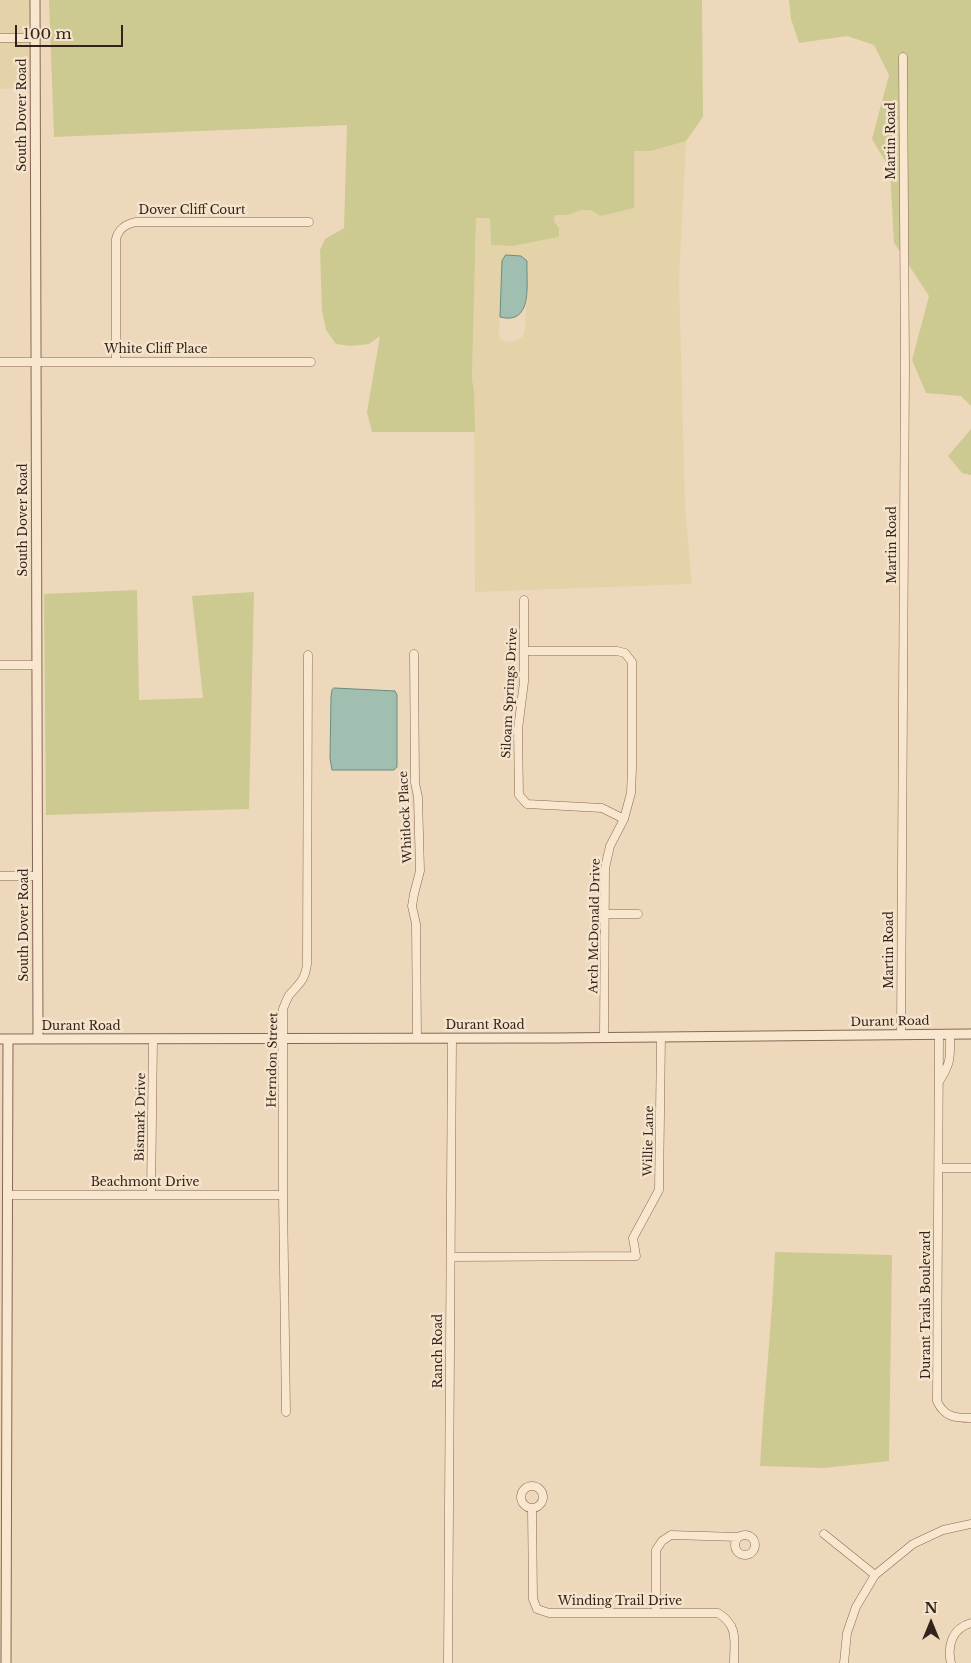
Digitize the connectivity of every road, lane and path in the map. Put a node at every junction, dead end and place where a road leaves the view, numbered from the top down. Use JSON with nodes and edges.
{"nodes":[{"id":1,"x":35,"y":0,"type":"edge"},
{"id":2,"x":0,"y":38,"type":"edge"},
{"id":3,"x":35,"y":38,"type":"junction"},
{"id":4,"x":903,"y":57,"type":"dead end"},
{"id":5,"x":309,"y":222,"type":"dead end"},
{"id":6,"x":116,"y":361,"type":"junction"},
{"id":7,"x":0,"y":362,"type":"edge"},
{"id":8,"x":36,"y":362,"type":"junction"},
{"id":9,"x":311,"y":362,"type":"dead end"},
{"id":10,"x":524,"y":600,"type":"dead end"},
{"id":11,"x":525,"y":651,"type":"junction"},
{"id":12,"x":414,"y":654,"type":"dead end"},
{"id":13,"x":308,"y":655,"type":"dead end"},
{"id":14,"x":0,"y":665,"type":"edge"},
{"id":15,"x":37,"y":665,"type":"junction"},
{"id":16,"x":624,"y":819,"type":"junction"},
{"id":17,"x":0,"y":876,"type":"edge"},
{"id":18,"x":38,"y":876,"type":"junction"},
{"id":19,"x":606,"y":914,"type":"junction"},
{"id":20,"x":638,"y":914,"type":"dead end"},
{"id":21,"x":901,"y":1034,"type":"junction"},
{"id":22,"x":939,"y":1034,"type":"junction"},
{"id":23,"x":950,"y":1034,"type":"junction"},
{"id":24,"x":971,"y":1034,"type":"edge"},
{"id":25,"x":604,"y":1037,"type":"junction"},
{"id":26,"x":661,"y":1037,"type":"junction"},
{"id":27,"x":284,"y":1038,"type":"junction"},
{"id":28,"x":417,"y":1038,"type":"junction"},
{"id":29,"x":452,"y":1038,"type":"junction"},
{"id":30,"x":4,"y":1039,"type":"edge"},
{"id":31,"x":38,"y":1039,"type":"junction"},
{"id":32,"x":153,"y":1040,"type":"junction"},
{"id":33,"x":939,"y":1082,"type":"junction"},
{"id":34,"x":939,"y":1168,"type":"junction"},
{"id":35,"x":971,"y":1168,"type":"edge"},
{"id":36,"x":151,"y":1194,"type":"junction"},
{"id":37,"x":8,"y":1195,"type":"junction"},
{"id":38,"x":282,"y":1195,"type":"junction"},
{"id":39,"x":451,"y":1257,"type":"junction"},
{"id":40,"x":286,"y":1412,"type":"dead end"},
{"id":41,"x":971,"y":1418,"type":"edge"},
{"id":42,"x":532,"y":1508,"type":"dead end"},
{"id":43,"x":971,"y":1524,"type":"edge"},
{"id":44,"x":824,"y":1534,"type":"dead end"},
{"id":45,"x":739,"y":1537,"type":"dead end"},
{"id":46,"x":875,"y":1574,"type":"junction"},
{"id":47,"x":3,"y":1578,"type":"edge"},
{"id":48,"x":656,"y":1613,"type":"junction"},
{"id":49,"x":971,"y":1623,"type":"edge"},
{"id":50,"x":6,"y":1663,"type":"edge"},
{"id":51,"x":448,"y":1663,"type":"edge"},
{"id":52,"x":734,"y":1663,"type":"edge"},
{"id":53,"x":844,"y":1663,"type":"edge"},
{"id":54,"x":951,"y":1663,"type":"edge"}],
"edges":[{"from":1,"to":3,"type":"street","name":"South Dover Road"},
{"from":2,"to":3,"type":"street"},
{"from":3,"to":8,"type":"street","name":"South Dover Road"},
{"from":4,"to":21,"type":"street","name":"Martin Road"},
{"from":5,"to":6,"type":"street","name":"Dover Cliff Court"},
{"from":6,"to":8,"type":"street","name":"White Cliff Place"},
{"from":6,"to":9,"type":"street","name":"White Cliff Place"},
{"from":7,"to":8,"type":"street","name":"White Cliff Place"},
{"from":8,"to":15,"type":"street","name":"South Dover Road"},
{"from":10,"to":11,"type":"street","name":"Siloam Springs Drive"},
{"from":11,"to":16,"type":"street","name":"Siloam Springs Drive"},
{"from":11,"to":16,"type":"street","name":"Arch McDonald Drive"},
{"from":12,"to":28,"type":"street","name":"Whitlock Place"},
{"from":13,"to":27,"type":"street","name":"Herndon Street"},
{"from":14,"to":15,"type":"street"},
{"from":15,"to":18,"type":"street","name":"South Dover Road"},
{"from":16,"to":19,"type":"street","name":"Arch McDonald Drive"},
{"from":17,"to":18,"type":"street"},
{"from":18,"to":31,"type":"street","name":"South Dover Road"},
{"from":19,"to":20,"type":"street"},
{"from":19,"to":25,"type":"street","name":"Arch McDonald Drive"},
{"from":21,"to":22,"type":"street","name":"Durant Road"},
{"from":21,"to":26,"type":"street","name":"Durant Road"},
{"from":22,"to":23,"type":"street","name":"Durant Road"},
{"from":22,"to":33,"type":"street","name":"Durant Trails Boulevard"},
{"from":23,"to":24,"type":"street","name":"Durant Road"},
{"from":23,"to":33,"type":"street"},
{"from":25,"to":26,"type":"street","name":"Durant Road"},
{"from":25,"to":29,"type":"street","name":"Durant Road"},
{"from":26,"to":39,"type":"street","name":"Willie Lane"},
{"from":27,"to":28,"type":"street","name":"Durant Road"},
{"from":27,"to":32,"type":"street","name":"Durant Road"},
{"from":27,"to":38,"type":"street","name":"Herndon Street"},
{"from":28,"to":29,"type":"street","name":"Durant Road"},
{"from":29,"to":39,"type":"street","name":"Ranch Road"},
{"from":30,"to":31,"type":"street","name":"Durant Road"},
{"from":30,"to":37,"type":"street"},
{"from":31,"to":32,"type":"street","name":"Durant Road"},
{"from":32,"to":36,"type":"street","name":"Bismark Drive"},
{"from":33,"to":34,"type":"street","name":"Durant Trails Boulevard"},
{"from":34,"to":35,"type":"street"},
{"from":34,"to":41,"type":"street","name":"Durant Trails Boulevard"},
{"from":36,"to":37,"type":"street","name":"Beachmont Drive"},
{"from":36,"to":38,"type":"street","name":"Beachmont Drive"},
{"from":37,"to":47,"type":"street"},
{"from":38,"to":40,"type":"street","name":"Herndon Street"},
{"from":39,"to":51,"type":"street","name":"Ranch Road"},
{"from":42,"to":48,"type":"street","name":"Winding Trail Drive"},
{"from":43,"to":46,"type":"street"},
{"from":44,"to":46,"type":"street"},
{"from":45,"to":48,"type":"street"},
{"from":46,"to":53,"type":"street"},
{"from":47,"to":50,"type":"street"},
{"from":48,"to":52,"type":"street","name":"Winding Trail Drive"},
{"from":49,"to":54,"type":"street"}]}
